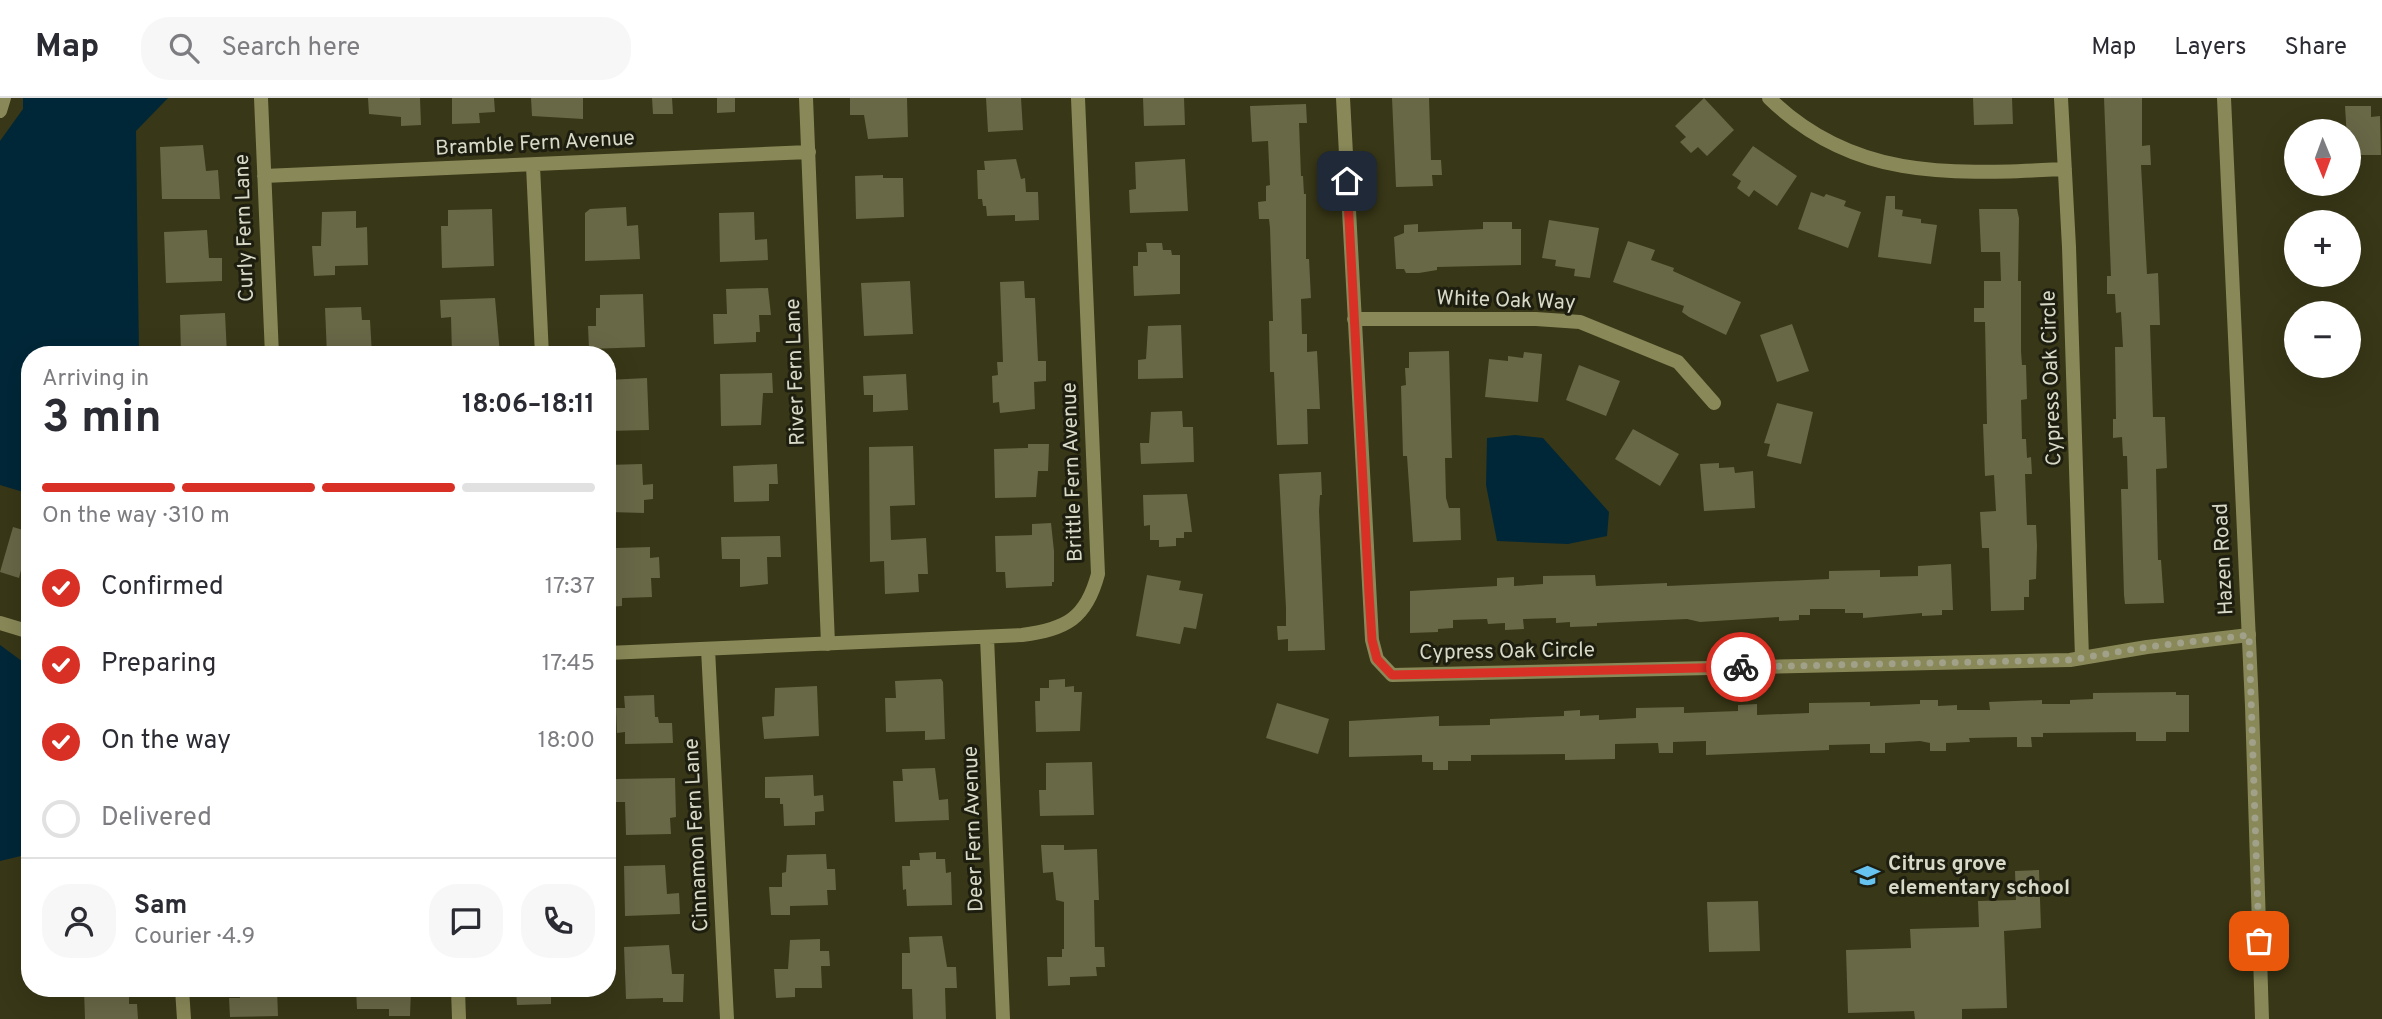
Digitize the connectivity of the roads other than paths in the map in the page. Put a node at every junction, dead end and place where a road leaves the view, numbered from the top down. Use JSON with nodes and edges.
{"nodes":[{"id":1,"x":4,"y":98,"type":"edge"},
{"id":2,"x":261,"y":98,"type":"edge"},
{"id":3,"x":806,"y":98,"type":"edge"},
{"id":4,"x":1079,"y":98,"type":"edge"},
{"id":5,"x":1343,"y":98,"type":"edge"},
{"id":6,"x":1769,"y":98,"type":"edge"},
{"id":7,"x":2061,"y":98,"type":"edge"},
{"id":8,"x":2224,"y":98,"type":"edge"},
{"id":9,"x":0,"y":111,"type":"edge"},
{"id":10,"x":808,"y":152,"type":"junction"},
{"id":11,"x":533,"y":166,"type":"junction"},
{"id":12,"x":2065,"y":169,"type":"junction"},
{"id":13,"x":264,"y":176,"type":"junction"},
{"id":14,"x":1354,"y":319,"type":"junction"},
{"id":15,"x":272,"y":346,"type":"edge"},
{"id":16,"x":542,"y":346,"type":"edge"},
{"id":17,"x":1714,"y":403,"type":"dead end"},
{"id":18,"x":0,"y":623,"type":"edge"},
{"id":19,"x":21,"y":629,"type":"edge"},
{"id":20,"x":2249,"y":635,"type":"junction"},
{"id":21,"x":987,"y":637,"type":"junction"},
{"id":22,"x":828,"y":644,"type":"junction"},
{"id":23,"x":708,"y":649,"type":"junction"},
{"id":24,"x":616,"y":653,"type":"edge"},
{"id":25,"x":2082,"y":658,"type":"junction"},
{"id":26,"x":183,"y":997,"type":"edge"},
{"id":27,"x":458,"y":997,"type":"edge"},
{"id":28,"x":184,"y":1019,"type":"edge"},
{"id":29,"x":459,"y":1019,"type":"edge"},
{"id":30,"x":727,"y":1019,"type":"edge"},
{"id":31,"x":1003,"y":1019,"type":"edge"},
{"id":32,"x":2262,"y":1019,"type":"edge"}],
"edges":[{"from":1,"to":9,"type":"street"},
{"from":2,"to":13,"type":"street","name":"Curly Fern Lane"},
{"from":3,"to":10,"type":"street","name":"River Fern Lane"},
{"from":4,"to":21,"type":"street","name":"Brittle Fern Avenue"},
{"from":5,"to":14,"type":"street","name":"Cypress Oak Circle"},
{"from":6,"to":12,"type":"street"},
{"from":7,"to":12,"type":"street","name":"Cypress Oak Circle"},
{"from":8,"to":20,"type":"street","name":"Hazen Road"},
{"from":10,"to":11,"type":"street","name":"Bramble Fern Avenue"},
{"from":10,"to":22,"type":"street","name":"River Fern Lane"},
{"from":11,"to":13,"type":"street","name":"Bramble Fern Avenue"},
{"from":11,"to":16,"type":"street"},
{"from":12,"to":25,"type":"street","name":"Cypress Oak Circle"},
{"from":13,"to":15,"type":"street","name":"Curly Fern Lane"},
{"from":14,"to":17,"type":"street","name":"White Oak Way"},
{"from":14,"to":25,"type":"street","name":"Cypress Oak Circle"},
{"from":18,"to":19,"type":"street"},
{"from":20,"to":25,"type":"street","name":"Cypress Oak Circle"},
{"from":20,"to":32,"type":"street","name":"Hazen Road"},
{"from":21,"to":22,"type":"street","name":"Brittle Fern Avenue"},
{"from":21,"to":31,"type":"street","name":"Deer Fern Avenue"},
{"from":22,"to":23,"type":"street","name":"Brittle Fern Avenue"},
{"from":23,"to":24,"type":"street","name":"Brittle Fern Avenue"},
{"from":23,"to":30,"type":"street","name":"Cinnamon Fern Lane"},
{"from":26,"to":28,"type":"street"},
{"from":27,"to":29,"type":"street"}]}
